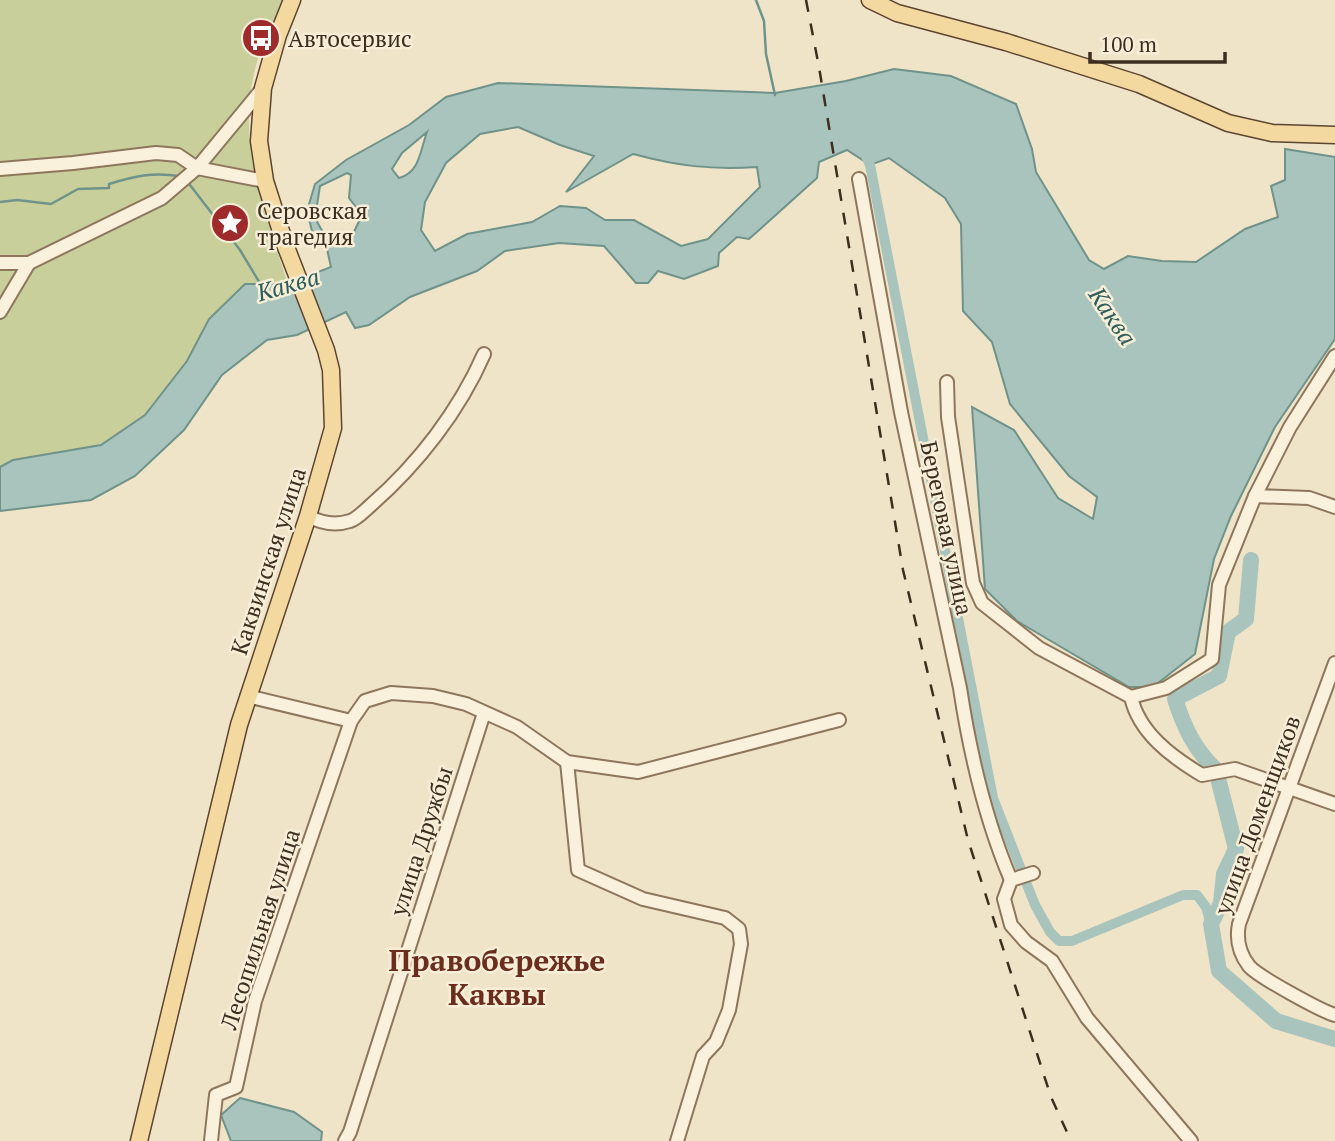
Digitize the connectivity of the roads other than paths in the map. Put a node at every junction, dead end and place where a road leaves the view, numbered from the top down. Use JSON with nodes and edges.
{"nodes":[{"id":1,"x":292,"y":0,"type":"edge"},
{"id":2,"x":870,"y":0,"type":"edge"},
{"id":3,"x":262,"y":88,"type":"junction"},
{"id":4,"x":1335,"y":135,"type":"edge"},
{"id":5,"x":197,"y":167,"type":"junction"},
{"id":6,"x":0,"y":169,"type":"edge"},
{"id":7,"x":859,"y":179,"type":"dead end"},
{"id":8,"x":265,"y":181,"type":"junction"},
{"id":9,"x":0,"y":262,"type":"edge"},
{"id":10,"x":29,"y":263,"type":"junction"},
{"id":11,"x":0,"y":312,"type":"edge"},
{"id":12,"x":484,"y":354,"type":"dead end"},
{"id":13,"x":1335,"y":356,"type":"edge"},
{"id":14,"x":947,"y":382,"type":"dead end"},
{"id":15,"x":1255,"y":496,"type":"junction"},
{"id":16,"x":1335,"y":508,"type":"edge"},
{"id":17,"x":308,"y":516,"type":"junction"},
{"id":18,"x":1335,"y":663,"type":"edge"},
{"id":19,"x":247,"y":696,"type":"junction"},
{"id":20,"x":1131,"y":697,"type":"junction"},
{"id":21,"x":484,"y":713,"type":"junction"},
{"id":22,"x":839,"y":720,"type":"dead end"},
{"id":23,"x":351,"y":721,"type":"junction"},
{"id":24,"x":567,"y":762,"type":"junction"},
{"id":25,"x":1288,"y":786,"type":"junction"},
{"id":26,"x":1335,"y":804,"type":"edge"},
{"id":27,"x":1033,"y":873,"type":"dead end"},
{"id":28,"x":1011,"y":880,"type":"junction"},
{"id":29,"x":1335,"y":1014,"type":"edge"},
{"id":30,"x":139,"y":1141,"type":"edge"},
{"id":31,"x":211,"y":1141,"type":"edge"},
{"id":32,"x":345,"y":1141,"type":"edge"},
{"id":33,"x":677,"y":1141,"type":"edge"},
{"id":34,"x":1190,"y":1141,"type":"edge"}],
"edges":[{"from":1,"to":3,"type":"main road","name":"Каквинская улица"},
{"from":2,"to":4,"type":"main road"},
{"from":3,"to":5,"type":"street"},
{"from":3,"to":8,"type":"main road","name":"Каквинская улица"},
{"from":5,"to":6,"type":"street"},
{"from":5,"to":8,"type":"street"},
{"from":5,"to":10,"type":"street"},
{"from":7,"to":28,"type":"street","name":"Береговая улица"},
{"from":8,"to":17,"type":"main road","name":"Каквинская улица"},
{"from":9,"to":10,"type":"street"},
{"from":10,"to":11,"type":"street"},
{"from":12,"to":17,"type":"street"},
{"from":13,"to":15,"type":"street"},
{"from":14,"to":20,"type":"street"},
{"from":15,"to":16,"type":"street"},
{"from":15,"to":20,"type":"street"},
{"from":17,"to":19,"type":"main road","name":"Каквинская улица"},
{"from":18,"to":25,"type":"street","name":"улица Доменщиков"},
{"from":19,"to":23,"type":"street"},
{"from":19,"to":30,"type":"main road","name":"Каквинская улица"},
{"from":20,"to":25,"type":"street"},
{"from":21,"to":23,"type":"street"},
{"from":21,"to":24,"type":"street"},
{"from":21,"to":32,"type":"street","name":"улица Дружбы"},
{"from":22,"to":24,"type":"street"},
{"from":23,"to":31,"type":"street","name":"Лесопильная улица"},
{"from":24,"to":33,"type":"street"},
{"from":25,"to":26,"type":"street"},
{"from":25,"to":29,"type":"street","name":"улица Доменщиков"},
{"from":27,"to":28,"type":"street"},
{"from":28,"to":34,"type":"street"}]}
